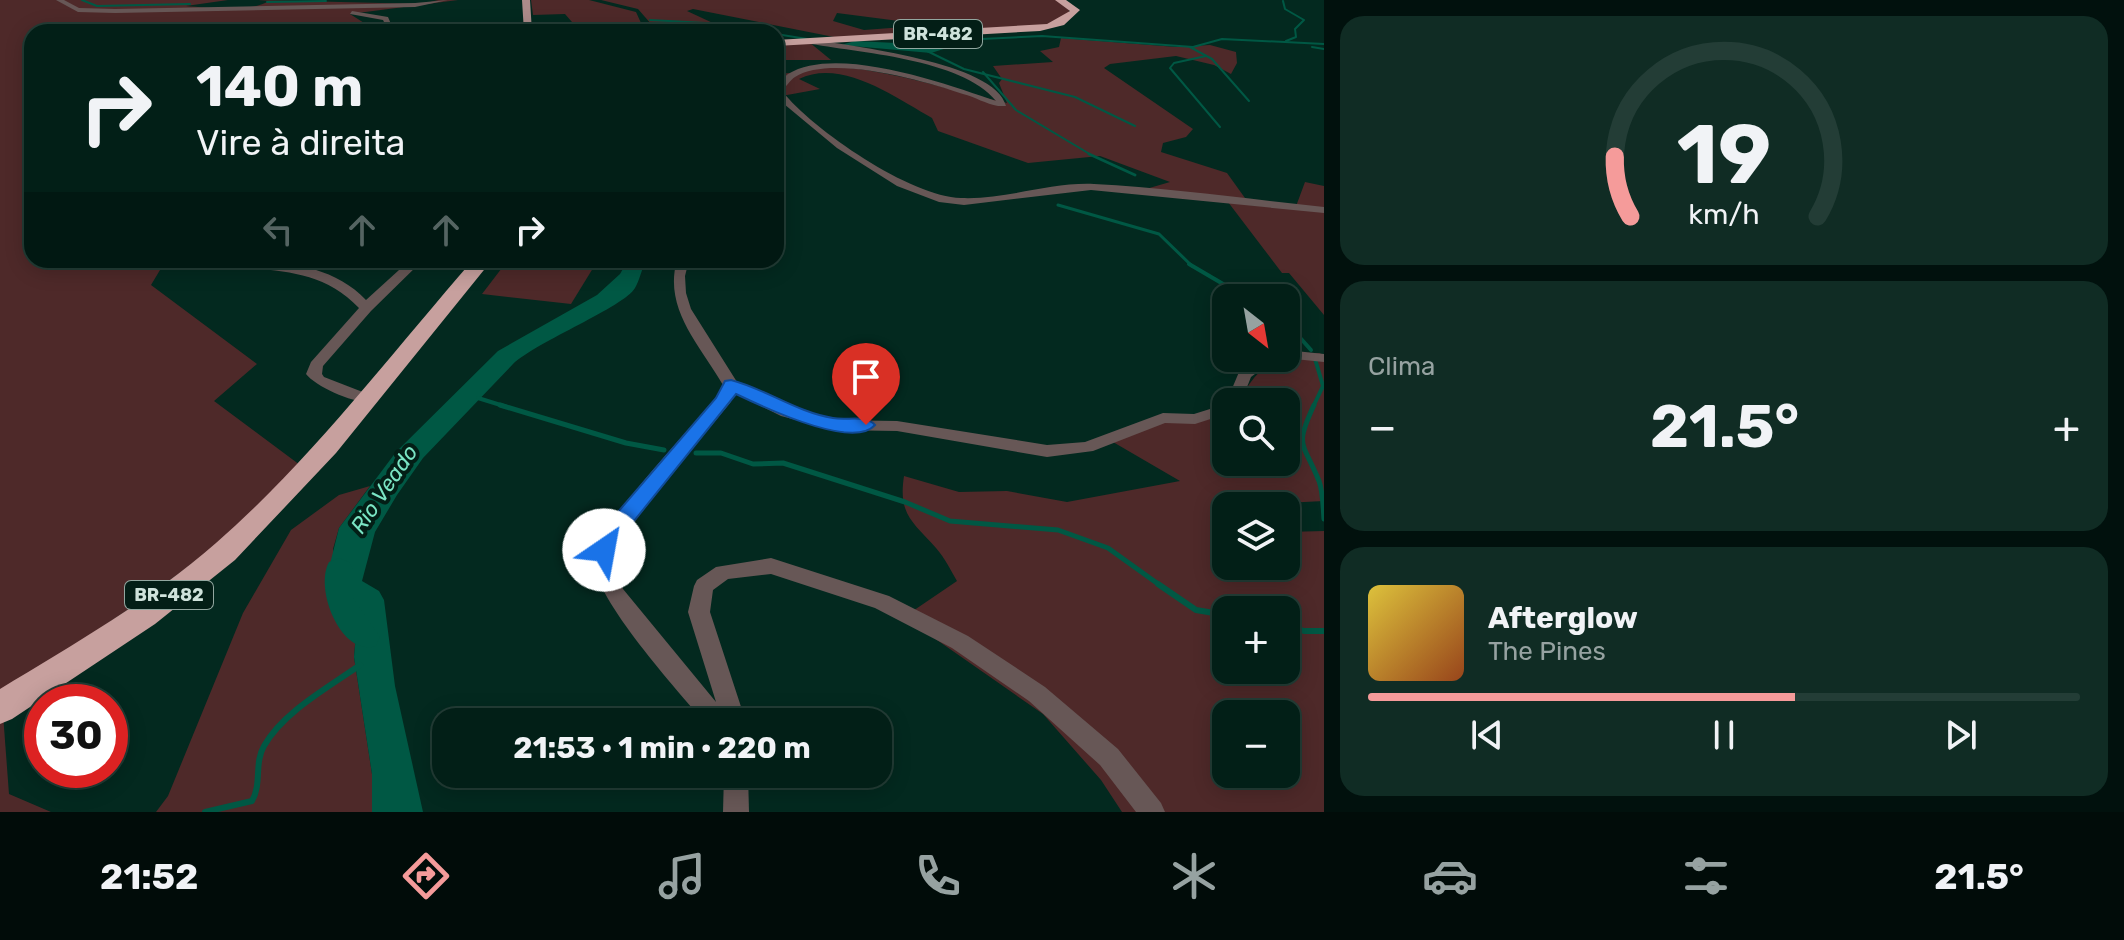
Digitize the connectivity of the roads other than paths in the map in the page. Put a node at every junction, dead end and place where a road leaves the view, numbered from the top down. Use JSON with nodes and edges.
{"nodes":[{"id":1,"x":59,"y":0,"type":"edge"},
{"id":2,"x":445,"y":0,"type":"edge"},
{"id":3,"x":526,"y":0,"type":"edge"},
{"id":4,"x":1060,"y":0,"type":"edge"},
{"id":5,"x":352,"y":13,"type":"dead end"},
{"id":6,"x":388,"y":24,"type":"edge"},
{"id":7,"x":528,"y":24,"type":"edge"},
{"id":8,"x":809,"y":41,"type":"junction"},
{"id":9,"x":784,"y":43,"type":"edge"},
{"id":10,"x":784,"y":82,"type":"edge"},
{"id":11,"x":784,"y":99,"type":"edge"},
{"id":12,"x":1324,"y":210,"type":"edge"},
{"id":13,"x":278,"y":268,"type":"edge"},
{"id":14,"x":408,"y":268,"type":"edge"},
{"id":15,"x":476,"y":268,"type":"edge"},
{"id":16,"x":679,"y":268,"type":"edge"},
{"id":17,"x":366,"y":308,"type":"junction"},
{"id":18,"x":1300,"y":355,"type":"edge"},
{"id":19,"x":1324,"y":358,"type":"edge"},
{"id":20,"x":731,"y":385,"type":"junction"},
{"id":21,"x":367,"y":399,"type":"junction"},
{"id":22,"x":1212,"y":414,"type":"edge"},
{"id":23,"x":0,"y":708,"type":"edge"},
{"id":24,"x":707,"y":708,"type":"edge"},
{"id":25,"x":730,"y":708,"type":"edge"},
{"id":26,"x":736,"y":788,"type":"edge"},
{"id":27,"x":736,"y":812,"type":"edge"},
{"id":28,"x":1152,"y":812,"type":"edge"}],
"edges":[{"from":1,"to":2,"type":"street"},
{"from":3,"to":7,"type":"main road"},
{"from":4,"to":8,"type":"highway","number":"BR-482"},
{"from":5,"to":6,"type":"street"},
{"from":8,"to":9,"type":"highway","number":"BR-482"},
{"from":8,"to":10,"type":"street"},
{"from":11,"to":12,"type":"street"},
{"from":13,"to":17,"type":"street"},
{"from":14,"to":17,"type":"street"},
{"from":15,"to":21,"type":"highway","number":"BR-482"},
{"from":16,"to":20,"type":"street"},
{"from":17,"to":21,"type":"street"},
{"from":18,"to":19,"type":"street"},
{"from":20,"to":22,"type":"street"},
{"from":20,"to":24,"type":"street"},
{"from":21,"to":23,"type":"highway","number":"BR-482"},
{"from":25,"to":28,"type":"street"},
{"from":26,"to":27,"type":"street"}]}
